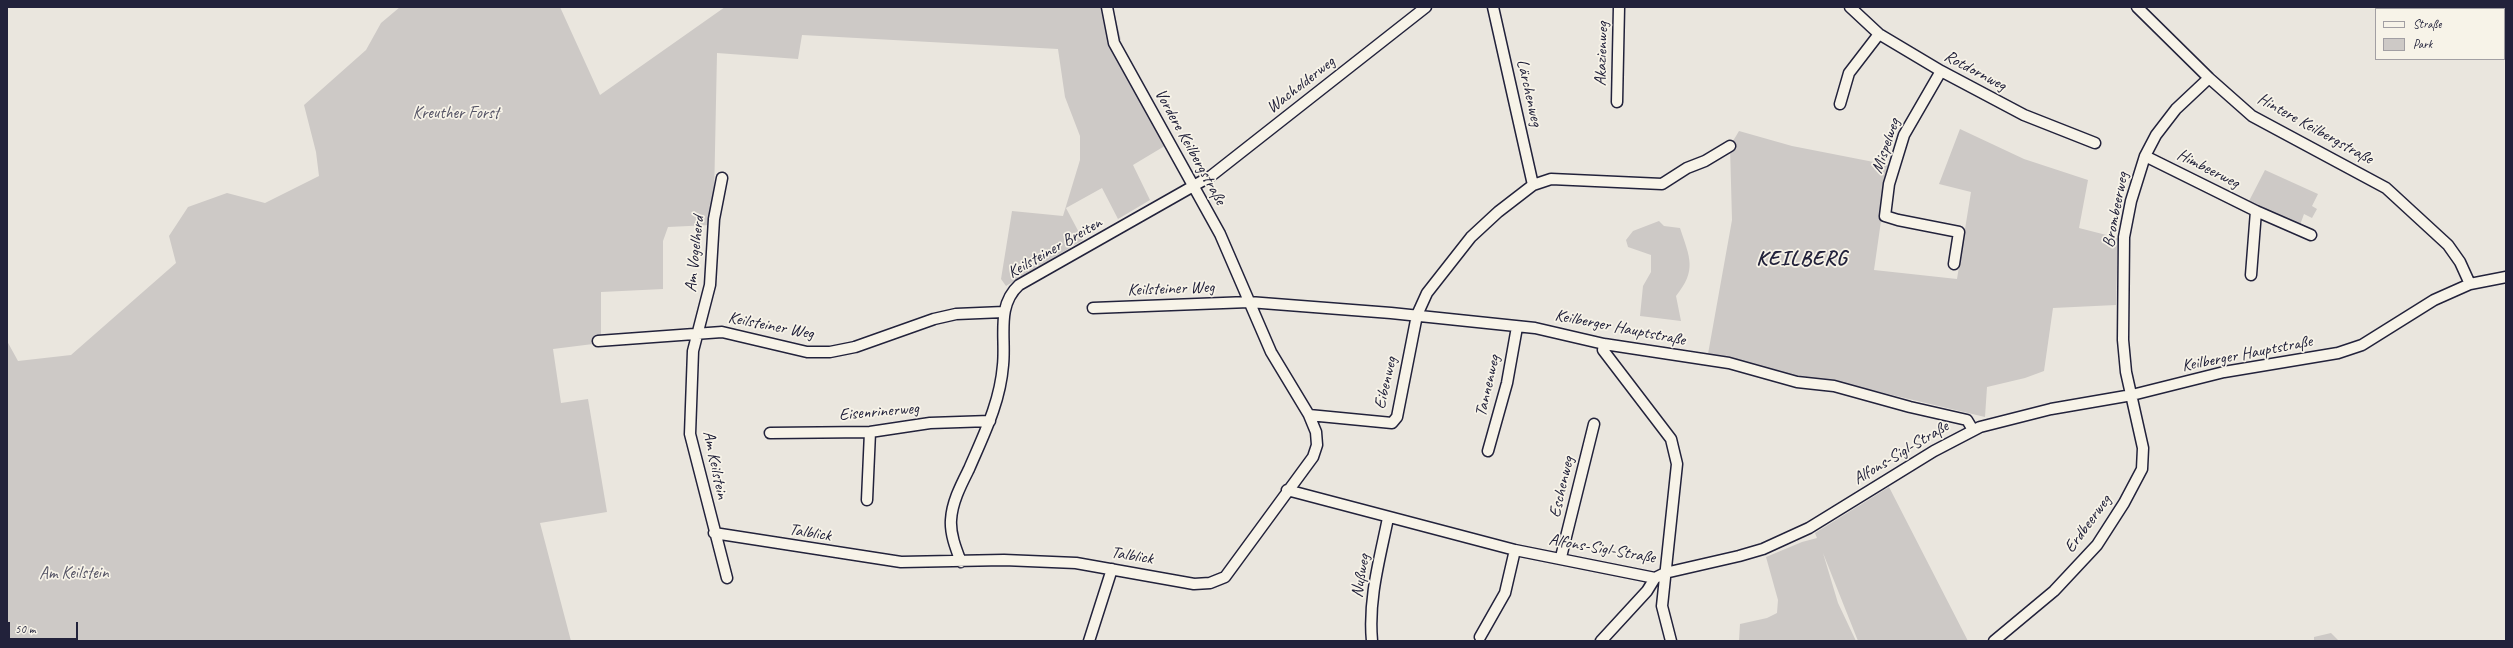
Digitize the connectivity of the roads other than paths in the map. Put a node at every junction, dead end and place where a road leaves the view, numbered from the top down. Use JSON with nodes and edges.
{"nodes":[{"id":1,"x":1107,"y":7,"type":"edge"},
{"id":2,"x":1493,"y":7,"type":"edge"},
{"id":3,"x":1619,"y":7,"type":"edge"},
{"id":4,"x":1850,"y":7,"type":"edge"},
{"id":5,"x":2137,"y":7,"type":"edge"},
{"id":6,"x":1422,"y":8,"type":"edge"},
{"id":7,"x":1879,"y":34,"type":"junction"},
{"id":8,"x":1941,"y":71,"type":"junction"},
{"id":9,"x":2209,"y":78,"type":"junction"},
{"id":10,"x":1616,"y":102,"type":"dead end"},
{"id":11,"x":1840,"y":104,"type":"dead end"},
{"id":12,"x":2095,"y":143,"type":"dead end"},
{"id":13,"x":1730,"y":146,"type":"dead end"},
{"id":14,"x":2145,"y":156,"type":"junction"},
{"id":15,"x":722,"y":178,"type":"dead end"},
{"id":16,"x":1533,"y":185,"type":"junction"},
{"id":17,"x":1195,"y":187,"type":"junction"},
{"id":18,"x":2256,"y":211,"type":"junction"},
{"id":19,"x":2311,"y":235,"type":"dead end"},
{"id":20,"x":1954,"y":264,"type":"dead end"},
{"id":21,"x":2251,"y":275,"type":"dead end"},
{"id":22,"x":2506,"y":277,"type":"edge"},
{"id":23,"x":2470,"y":284,"type":"junction"},
{"id":24,"x":1249,"y":302,"type":"junction"},
{"id":25,"x":1093,"y":308,"type":"dead end"},
{"id":26,"x":1004,"y":312,"type":"junction"},
{"id":27,"x":1417,"y":315,"type":"junction"},
{"id":28,"x":1517,"y":327,"type":"junction"},
{"id":29,"x":698,"y":332,"type":"junction"},
{"id":30,"x":598,"y":341,"type":"dead end"},
{"id":31,"x":1604,"y":344,"type":"junction"},
{"id":32,"x":2132,"y":395,"type":"junction"},
{"id":33,"x":1309,"y":415,"type":"junction"},
{"id":34,"x":990,"y":421,"type":"junction"},
{"id":35,"x":1594,"y":424,"type":"dead end"},
{"id":36,"x":1976,"y":428,"type":"junction"},
{"id":37,"x":870,"y":432,"type":"junction"},
{"id":38,"x":770,"y":433,"type":"dead end"},
{"id":39,"x":1488,"y":451,"type":"dead end"},
{"id":40,"x":1287,"y":490,"type":"junction"},
{"id":41,"x":867,"y":500,"type":"dead end"},
{"id":42,"x":1388,"y":518,"type":"junction"},
{"id":43,"x":714,"y":533,"type":"junction"},
{"id":44,"x":1515,"y":550,"type":"junction"},
{"id":45,"x":1561,"y":557,"type":"junction"},
{"id":46,"x":961,"y":562,"type":"junction"},
{"id":47,"x":1112,"y":569,"type":"junction"},
{"id":48,"x":1665,"y":573,"type":"junction"},
{"id":49,"x":727,"y":578,"type":"dead end"},
{"id":50,"x":1655,"y":578,"type":"junction"},
{"id":51,"x":1480,"y":637,"type":"dead end"},
{"id":52,"x":1089,"y":641,"type":"edge"},
{"id":53,"x":1372,"y":641,"type":"edge"},
{"id":54,"x":1601,"y":641,"type":"edge"},
{"id":55,"x":1671,"y":641,"type":"edge"},
{"id":56,"x":1994,"y":641,"type":"edge"}],
"edges":[{"from":1,"to":17,"type":"street","name":"Vordere Keilbergstraße"},
{"from":2,"to":16,"type":"street","name":"Lärchenweg"},
{"from":3,"to":10,"type":"street","name":"Akazienweg"},
{"from":4,"to":7,"type":"street","name":"Rotdornweg"},
{"from":5,"to":9,"type":"street","name":"Hintere Keilbergstraße"},
{"from":6,"to":17,"type":"street","name":"Wacholderweg"},
{"from":7,"to":8,"type":"street","name":"Rotdornweg"},
{"from":7,"to":11,"type":"street"},
{"from":8,"to":12,"type":"street","name":"Rotdornweg"},
{"from":8,"to":20,"type":"street","name":"Mispelweg"},
{"from":9,"to":14,"type":"street","name":"Brombeerweg"},
{"from":9,"to":23,"type":"street","name":"Hintere Keilbergstraße"},
{"from":13,"to":16,"type":"street"},
{"from":14,"to":18,"type":"street","name":"Himbeerweg"},
{"from":14,"to":32,"type":"street","name":"Brombeerweg"},
{"from":15,"to":29,"type":"street","name":"Am Vogelherd"},
{"from":16,"to":27,"type":"street"},
{"from":17,"to":24,"type":"street","name":"Vordere Keilbergstraße"},
{"from":17,"to":26,"type":"street","name":"Keilsteiner Breiten"},
{"from":18,"to":19,"type":"street","name":"Himbeerweg"},
{"from":18,"to":21,"type":"street"},
{"from":22,"to":23,"type":"street","name":"Keilberger Hauptstraße"},
{"from":23,"to":32,"type":"street","name":"Keilberger Hauptstraße"},
{"from":24,"to":25,"type":"street","name":"Keilsteiner Weg"},
{"from":24,"to":27,"type":"street","name":"Keilberger Hauptstraße"},
{"from":24,"to":33,"type":"street","name":"Talblick"},
{"from":26,"to":29,"type":"street","name":"Keilsteiner Weg"},
{"from":26,"to":34,"type":"street","name":"Keilsteiner Breiten"},
{"from":27,"to":28,"type":"street","name":"Keilberger Hauptstraße"},
{"from":27,"to":33,"type":"street","name":"Eibenweg"},
{"from":28,"to":31,"type":"street","name":"Keilberger Hauptstraße"},
{"from":28,"to":39,"type":"street","name":"Tannenweg"},
{"from":29,"to":30,"type":"street","name":"Keilsteiner Weg"},
{"from":29,"to":43,"type":"street","name":"Am Keilstein"},
{"from":31,"to":36,"type":"street","name":"Keilberger Hauptstraße"},
{"from":31,"to":48,"type":"street"},
{"from":32,"to":36,"type":"street","name":"Keilberger Hauptstraße"},
{"from":32,"to":56,"type":"street","name":"Erdbeerweg"},
{"from":33,"to":40,"type":"street","name":"Talblick"},
{"from":34,"to":37,"type":"street","name":"Eisenrinerweg"},
{"from":34,"to":46,"type":"street","name":"Keilsteiner Breiten"},
{"from":35,"to":45,"type":"street","name":"Eschenweg"},
{"from":36,"to":48,"type":"street","name":"Alfons-Sigl-Straße"},
{"from":37,"to":38,"type":"street","name":"Eisenrinerweg"},
{"from":37,"to":41,"type":"street"},
{"from":40,"to":42,"type":"street","name":"Alfons-Sigl-Straße"},
{"from":40,"to":47,"type":"street","name":"Talblick"},
{"from":42,"to":44,"type":"street","name":"Alfons-Sigl-Straße"},
{"from":42,"to":53,"type":"street","name":"Nußweg"},
{"from":43,"to":46,"type":"street","name":"Talblick"},
{"from":43,"to":49,"type":"street","name":"Am Keilstein"},
{"from":44,"to":45,"type":"street","name":"Alfons-Sigl-Straße"},
{"from":44,"to":51,"type":"street"},
{"from":45,"to":50,"type":"street","name":"Alfons-Sigl-Straße"},
{"from":46,"to":47,"type":"street","name":"Talblick"},
{"from":47,"to":52,"type":"street"},
{"from":48,"to":50,"type":"street","name":"Alfons-Sigl-Straße"},
{"from":48,"to":55,"type":"street"},
{"from":50,"to":54,"type":"street"}]}
